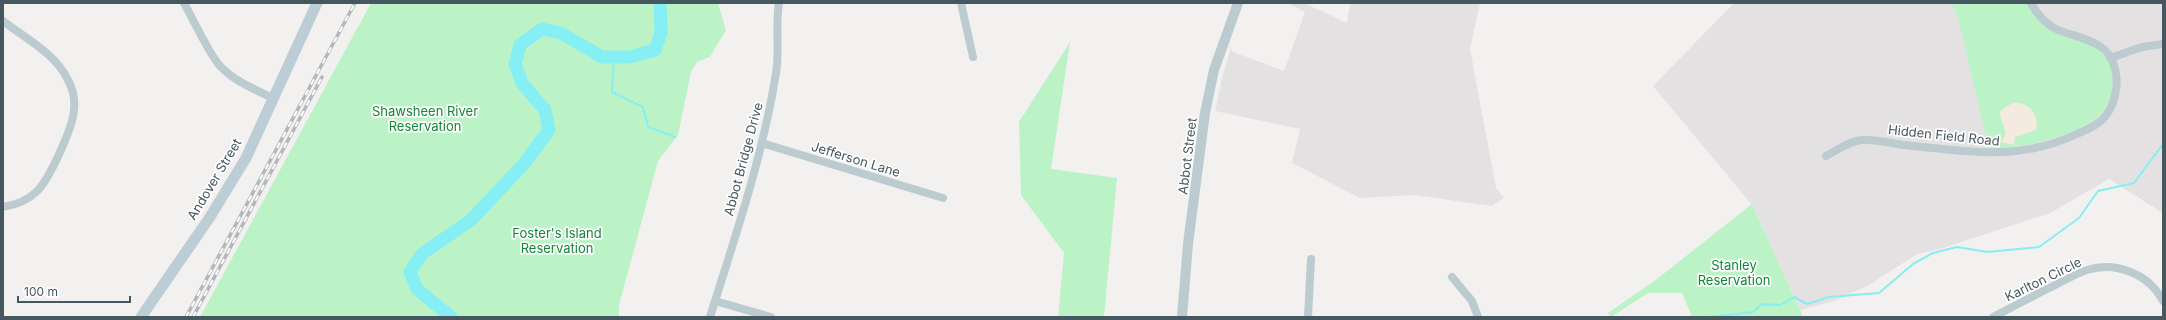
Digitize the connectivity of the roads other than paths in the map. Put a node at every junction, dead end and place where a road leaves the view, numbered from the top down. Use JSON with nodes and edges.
{"nodes":[{"id":1,"x":184,"y":3,"type":"edge"},
{"id":2,"x":317,"y":3,"type":"edge"},
{"id":3,"x":779,"y":3,"type":"edge"},
{"id":4,"x":961,"y":3,"type":"edge"},
{"id":5,"x":1238,"y":3,"type":"edge"},
{"id":6,"x":2031,"y":3,"type":"edge"},
{"id":7,"x":3,"y":21,"type":"edge"},
{"id":8,"x":2163,"y":44,"type":"edge"},
{"id":9,"x":972,"y":57,"type":"dead end"},
{"id":10,"x":2110,"y":58,"type":"junction"},
{"id":11,"x":273,"y":98,"type":"junction"},
{"id":12,"x":762,"y":143,"type":"junction"},
{"id":13,"x":1826,"y":156,"type":"dead end"},
{"id":14,"x":943,"y":198,"type":"dead end"},
{"id":15,"x":3,"y":207,"type":"edge"},
{"id":16,"x":1311,"y":259,"type":"dead end"},
{"id":17,"x":1452,"y":277,"type":"dead end"},
{"id":18,"x":715,"y":300,"type":"junction"},
{"id":19,"x":2163,"y":301,"type":"edge"},
{"id":20,"x":141,"y":317,"type":"edge"},
{"id":21,"x":710,"y":317,"type":"edge"},
{"id":22,"x":771,"y":317,"type":"edge"},
{"id":23,"x":1182,"y":317,"type":"edge"},
{"id":24,"x":1308,"y":317,"type":"edge"},
{"id":25,"x":1478,"y":317,"type":"edge"},
{"id":26,"x":1993,"y":317,"type":"edge"}],
"edges":[{"from":1,"to":11,"type":"street"},
{"from":2,"to":11,"type":"main road","name":"Andover Street"},
{"from":3,"to":12,"type":"street","name":"Abbot Bridge Drive"},
{"from":4,"to":9,"type":"street"},
{"from":5,"to":23,"type":"street","name":"Abbot Street"},
{"from":6,"to":10,"type":"street"},
{"from":7,"to":15,"type":"street"},
{"from":8,"to":10,"type":"street"},
{"from":10,"to":13,"type":"street","name":"Hidden Field Road"},
{"from":11,"to":20,"type":"main road","name":"Andover Street"},
{"from":12,"to":14,"type":"street","name":"Jefferson Lane"},
{"from":12,"to":18,"type":"street","name":"Abbot Bridge Drive"},
{"from":16,"to":24,"type":"street"},
{"from":17,"to":25,"type":"street"},
{"from":18,"to":21,"type":"street","name":"Abbot Bridge Drive"},
{"from":18,"to":22,"type":"street"},
{"from":19,"to":26,"type":"street","name":"Karlton Circle"}]}
